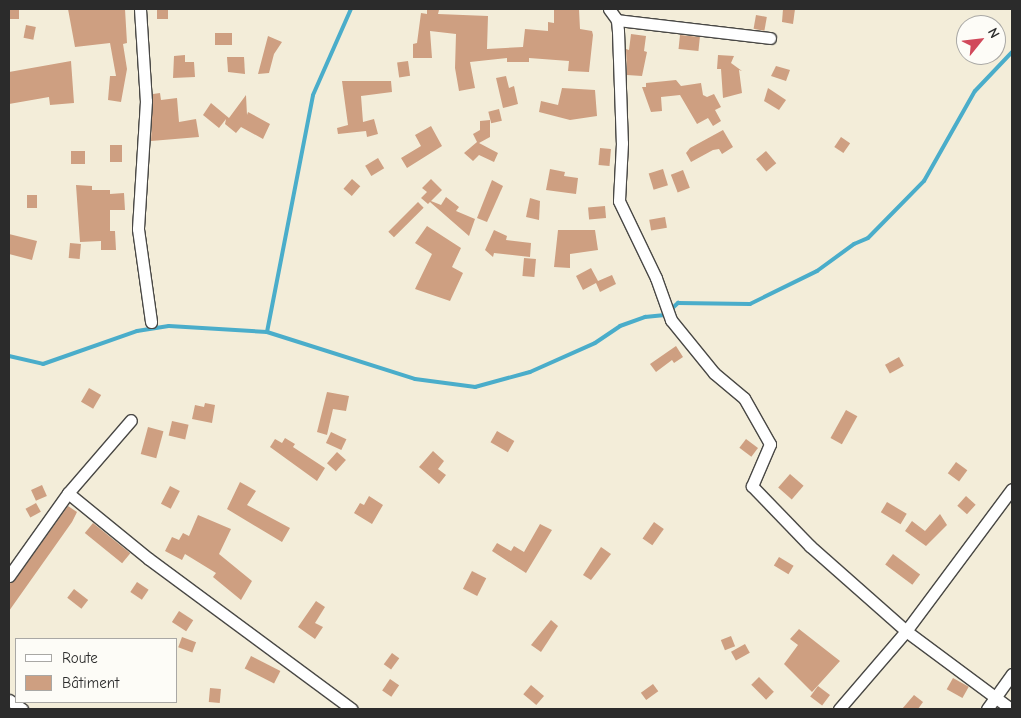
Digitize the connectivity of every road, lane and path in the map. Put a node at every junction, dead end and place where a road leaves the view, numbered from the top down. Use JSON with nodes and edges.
{"nodes":[{"id":1,"x":140,"y":9,"type":"edge"},
{"id":2,"x":609,"y":9,"type":"edge"},
{"id":3,"x":617,"y":20,"type":"junction"},
{"id":4,"x":770,"y":38,"type":"dead end"},
{"id":5,"x":151,"y":322,"type":"dead end"},
{"id":6,"x":131,"y":420,"type":"dead end"},
{"id":7,"x":1012,"y":489,"type":"edge"},
{"id":8,"x":68,"y":493,"type":"junction"},
{"id":9,"x":9,"y":576,"type":"edge"},
{"id":10,"x":906,"y":631,"type":"junction"},
{"id":11,"x":1012,"y":674,"type":"edge"},
{"id":12,"x":995,"y":697,"type":"junction"},
{"id":13,"x":9,"y":700,"type":"edge"},
{"id":14,"x":22,"y":709,"type":"edge"},
{"id":15,"x":352,"y":709,"type":"edge"},
{"id":16,"x":839,"y":709,"type":"edge"},
{"id":17,"x":987,"y":709,"type":"edge"},
{"id":18,"x":1011,"y":709,"type":"edge"}],
"edges":[{"from":1,"to":5,"type":"street"},
{"from":2,"to":3,"type":"street"},
{"from":3,"to":4,"type":"street"},
{"from":3,"to":10,"type":"street"},
{"from":6,"to":8,"type":"street"},
{"from":7,"to":10,"type":"street"},
{"from":8,"to":9,"type":"street"},
{"from":8,"to":15,"type":"street"},
{"from":10,"to":12,"type":"street"},
{"from":10,"to":16,"type":"street"},
{"from":11,"to":12,"type":"street"},
{"from":12,"to":17,"type":"street"},
{"from":12,"to":18,"type":"street"},
{"from":13,"to":14,"type":"street"}]}
